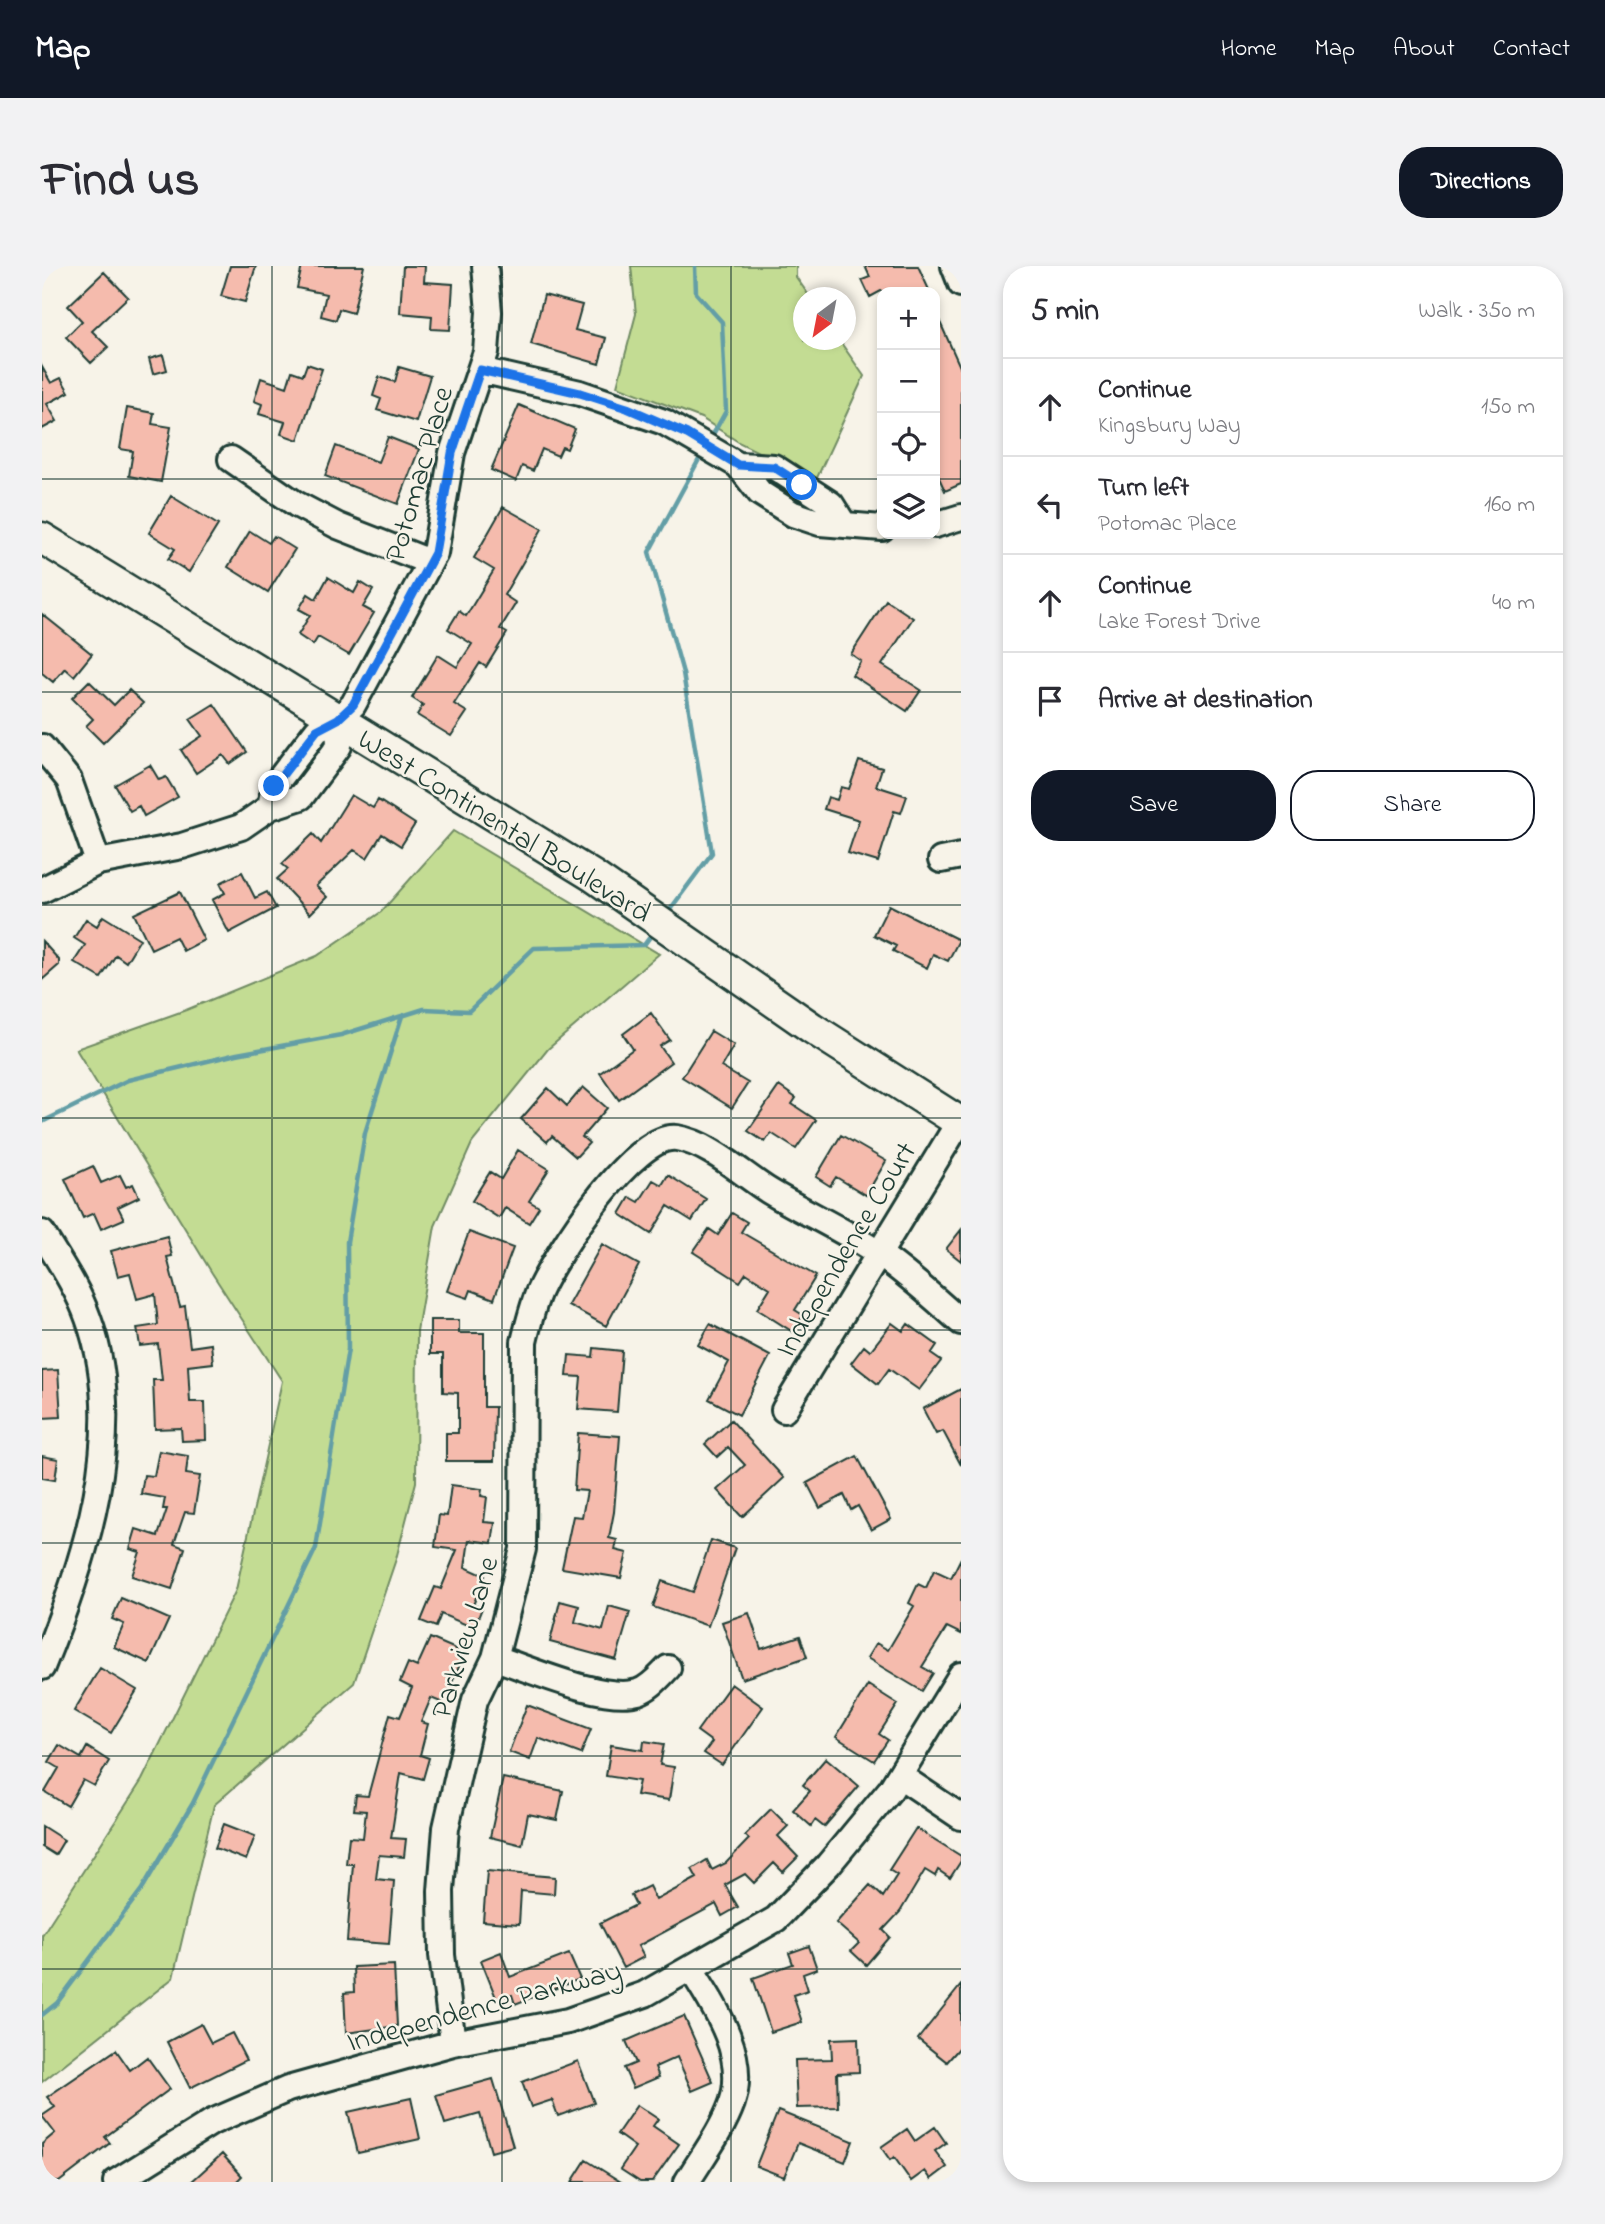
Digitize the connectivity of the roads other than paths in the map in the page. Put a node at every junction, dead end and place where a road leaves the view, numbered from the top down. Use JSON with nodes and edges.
{"nodes":[{"id":1,"x":485,"y":266,"type":"edge"},
{"id":2,"x":954,"y":266,"type":"edge"},
{"id":3,"x":961,"y":284,"type":"edge"},
{"id":4,"x":480,"y":370,"type":"junction"},
{"id":5,"x":231,"y":459,"type":"dead end"},
{"id":6,"x":961,"y":517,"type":"edge"},
{"id":7,"x":940,"y":523,"type":"edge"},
{"id":8,"x":877,"y":527,"type":"edge"},
{"id":9,"x":42,"y":538,"type":"edge"},
{"id":10,"x":430,"y":562,"type":"junction"},
{"id":11,"x":338,"y":719,"type":"junction"},
{"id":12,"x":42,"y":747,"type":"edge"},
{"id":13,"x":98,"y":862,"type":"junction"},
{"id":14,"x":42,"y":890,"type":"edge"},
{"id":15,"x":960,"y":1122,"type":"edge"},
{"id":16,"x":42,"y":1233,"type":"edge"},
{"id":17,"x":878,"y":1254,"type":"junction"},
{"id":18,"x":961,"y":1322,"type":"edge"},
{"id":19,"x":784,"y":1410,"type":"dead end"},
{"id":20,"x":495,"y":1658,"type":"junction"},
{"id":21,"x":42,"y":1667,"type":"edge"},
{"id":22,"x":668,"y":1668,"type":"dead end"},
{"id":23,"x":961,"y":1675,"type":"edge"},
{"id":24,"x":900,"y":1776,"type":"junction"},
{"id":25,"x":961,"y":1817,"type":"edge"},
{"id":26,"x":691,"y":1969,"type":"junction"},
{"id":27,"x":453,"y":2043,"type":"junction"},
{"id":28,"x":116,"y":2182,"type":"edge"},
{"id":29,"x":687,"y":2182,"type":"edge"}],
"edges":[{"from":1,"to":4,"type":"street","name":"Potomac Place"},
{"from":2,"to":3,"type":"street"},
{"from":4,"to":8,"type":"street"},
{"from":4,"to":10,"type":"street","name":"Potomac Place"},
{"from":5,"to":10,"type":"street"},
{"from":6,"to":7,"type":"street"},
{"from":9,"to":11,"type":"main road","name":"West Continental Boulevard"},
{"from":10,"to":11,"type":"street","name":"Potomac Place"},
{"from":11,"to":13,"type":"street","name":"Potomac Place"},
{"from":11,"to":15,"type":"main road","name":"West Continental Boulevard"},
{"from":12,"to":13,"type":"street"},
{"from":13,"to":14,"type":"street"},
{"from":15,"to":17,"type":"street","name":"Independence Court"},
{"from":16,"to":21,"type":"street"},
{"from":17,"to":18,"type":"street"},
{"from":17,"to":19,"type":"street","name":"Independence Court"},
{"from":17,"to":20,"type":"street","name":"Parkview Lane"},
{"from":20,"to":22,"type":"street"},
{"from":20,"to":27,"type":"street","name":"Parkview Lane"},
{"from":23,"to":24,"type":"street","name":"Independence Parkway"},
{"from":24,"to":25,"type":"street"},
{"from":24,"to":26,"type":"street","name":"Independence Parkway"},
{"from":26,"to":27,"type":"street","name":"Independence Parkway"},
{"from":26,"to":29,"type":"street"},
{"from":27,"to":28,"type":"street","name":"Independence Parkway"}]}
